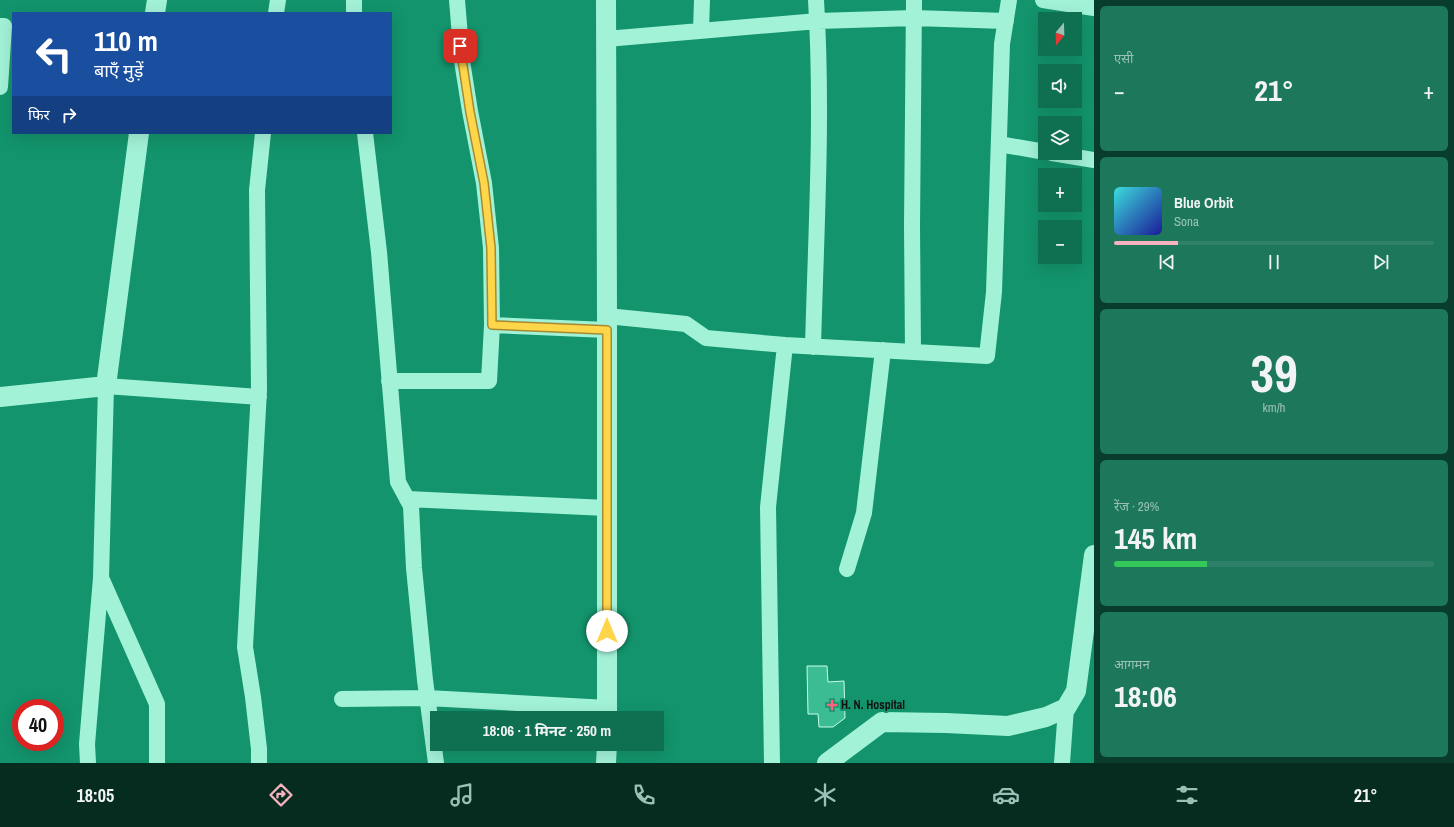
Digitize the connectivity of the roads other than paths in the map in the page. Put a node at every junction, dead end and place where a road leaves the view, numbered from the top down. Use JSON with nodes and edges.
{"nodes":[{"id":1,"x":157,"y":0,"type":"edge"},
{"id":2,"x":278,"y":0,"type":"edge"},
{"id":3,"x":354,"y":0,"type":"edge"},
{"id":4,"x":457,"y":0,"type":"edge"},
{"id":5,"x":606,"y":0,"type":"edge"},
{"id":6,"x":702,"y":0,"type":"edge"},
{"id":7,"x":816,"y":0,"type":"edge"},
{"id":8,"x":914,"y":0,"type":"edge"},
{"id":9,"x":1009,"y":0,"type":"edge"},
{"id":10,"x":1043,"y":0,"type":"edge"},
{"id":11,"x":1094,"y":8,"type":"edge"},
{"id":12,"x":155,"y":12,"type":"edge"},
{"id":13,"x":276,"y":12,"type":"edge"},
{"id":14,"x":354,"y":12,"type":"edge"},
{"id":15,"x":914,"y":18,"type":"junction"},
{"id":16,"x":818,"y":21,"type":"junction"},
{"id":17,"x":1006,"y":21,"type":"junction"},
{"id":18,"x":0,"y":26,"type":"edge"},
{"id":19,"x":701,"y":31,"type":"junction"},
{"id":20,"x":606,"y":39,"type":"junction"},
{"id":21,"x":0,"y":87,"type":"edge"},
{"id":22,"x":139,"y":134,"type":"edge"},
{"id":23,"x":263,"y":134,"type":"edge"},
{"id":24,"x":365,"y":134,"type":"edge"},
{"id":25,"x":999,"y":144,"type":"junction"},
{"id":26,"x":1038,"y":151,"type":"edge"},
{"id":27,"x":1082,"y":158,"type":"edge"},
{"id":28,"x":1094,"y":160,"type":"edge"},
{"id":29,"x":607,"y":322,"type":"junction"},
{"id":30,"x":492,"y":325,"type":"junction"},
{"id":31,"x":785,"y":345,"type":"junction"},
{"id":32,"x":813,"y":347,"type":"junction"},
{"id":33,"x":883,"y":350,"type":"junction"},
{"id":34,"x":913,"y":352,"type":"junction"},
{"id":35,"x":388,"y":381,"type":"junction"},
{"id":36,"x":106,"y":386,"type":"junction"},
{"id":37,"x":0,"y":397,"type":"edge"},
{"id":38,"x":259,"y":397,"type":"junction"},
{"id":39,"x":407,"y":499,"type":"junction"},
{"id":40,"x":607,"y":508,"type":"junction"},
{"id":41,"x":1094,"y":555,"type":"edge"},
{"id":42,"x":847,"y":569,"type":"dead end"},
{"id":43,"x":101,"y":578,"type":"junction"},
{"id":44,"x":1091,"y":596,"type":"edge"},
{"id":45,"x":427,"y":698,"type":"junction"},
{"id":46,"x":342,"y":699,"type":"dead end"},
{"id":47,"x":1066,"y":708,"type":"junction"},
{"id":48,"x":583,"y":711,"type":"edge"},
{"id":49,"x":607,"y":711,"type":"edge"},
{"id":50,"x":606,"y":751,"type":"edge"},
{"id":51,"x":88,"y":763,"type":"edge"},
{"id":52,"x":157,"y":763,"type":"edge"},
{"id":53,"x":259,"y":763,"type":"edge"},
{"id":54,"x":436,"y":763,"type":"edge"},
{"id":55,"x":606,"y":763,"type":"edge"},
{"id":56,"x":772,"y":763,"type":"edge"},
{"id":57,"x":827,"y":763,"type":"edge"},
{"id":58,"x":1062,"y":763,"type":"edge"}],
"edges":[{"from":1,"to":12,"type":"street"},
{"from":2,"to":13,"type":"street"},
{"from":3,"to":14,"type":"street"},
{"from":4,"to":30,"type":"street"},
{"from":5,"to":20,"type":"street"},
{"from":6,"to":19,"type":"street"},
{"from":7,"to":16,"type":"street"},
{"from":8,"to":15,"type":"street"},
{"from":9,"to":17,"type":"street"},
{"from":10,"to":11,"type":"street"},
{"from":15,"to":16,"type":"street"},
{"from":15,"to":17,"type":"street"},
{"from":15,"to":34,"type":"street"},
{"from":16,"to":19,"type":"street"},
{"from":16,"to":32,"type":"street"},
{"from":17,"to":25,"type":"street"},
{"from":18,"to":21,"type":"street"},
{"from":19,"to":20,"type":"street"},
{"from":20,"to":29,"type":"street"},
{"from":22,"to":36,"type":"street"},
{"from":23,"to":38,"type":"street"},
{"from":24,"to":35,"type":"street"},
{"from":25,"to":26,"type":"street"},
{"from":25,"to":34,"type":"street"},
{"from":27,"to":28,"type":"street"},
{"from":29,"to":30,"type":"street"},
{"from":29,"to":31,"type":"street"},
{"from":29,"to":40,"type":"street"},
{"from":30,"to":35,"type":"street"},
{"from":31,"to":32,"type":"street"},
{"from":31,"to":56,"type":"street"},
{"from":32,"to":33,"type":"street"},
{"from":33,"to":34,"type":"street"},
{"from":33,"to":42,"type":"street"},
{"from":35,"to":39,"type":"street"},
{"from":36,"to":37,"type":"street"},
{"from":36,"to":38,"type":"street"},
{"from":36,"to":43,"type":"street"},
{"from":38,"to":53,"type":"street"},
{"from":39,"to":40,"type":"street"},
{"from":39,"to":45,"type":"street"},
{"from":40,"to":49,"type":"street"},
{"from":41,"to":44,"type":"street"},
{"from":43,"to":51,"type":"street"},
{"from":43,"to":52,"type":"street"},
{"from":44,"to":47,"type":"street"},
{"from":45,"to":46,"type":"street"},
{"from":45,"to":48,"type":"street"},
{"from":45,"to":54,"type":"street"},
{"from":47,"to":57,"type":"street"},
{"from":47,"to":58,"type":"street"},
{"from":50,"to":55,"type":"street"}]}
